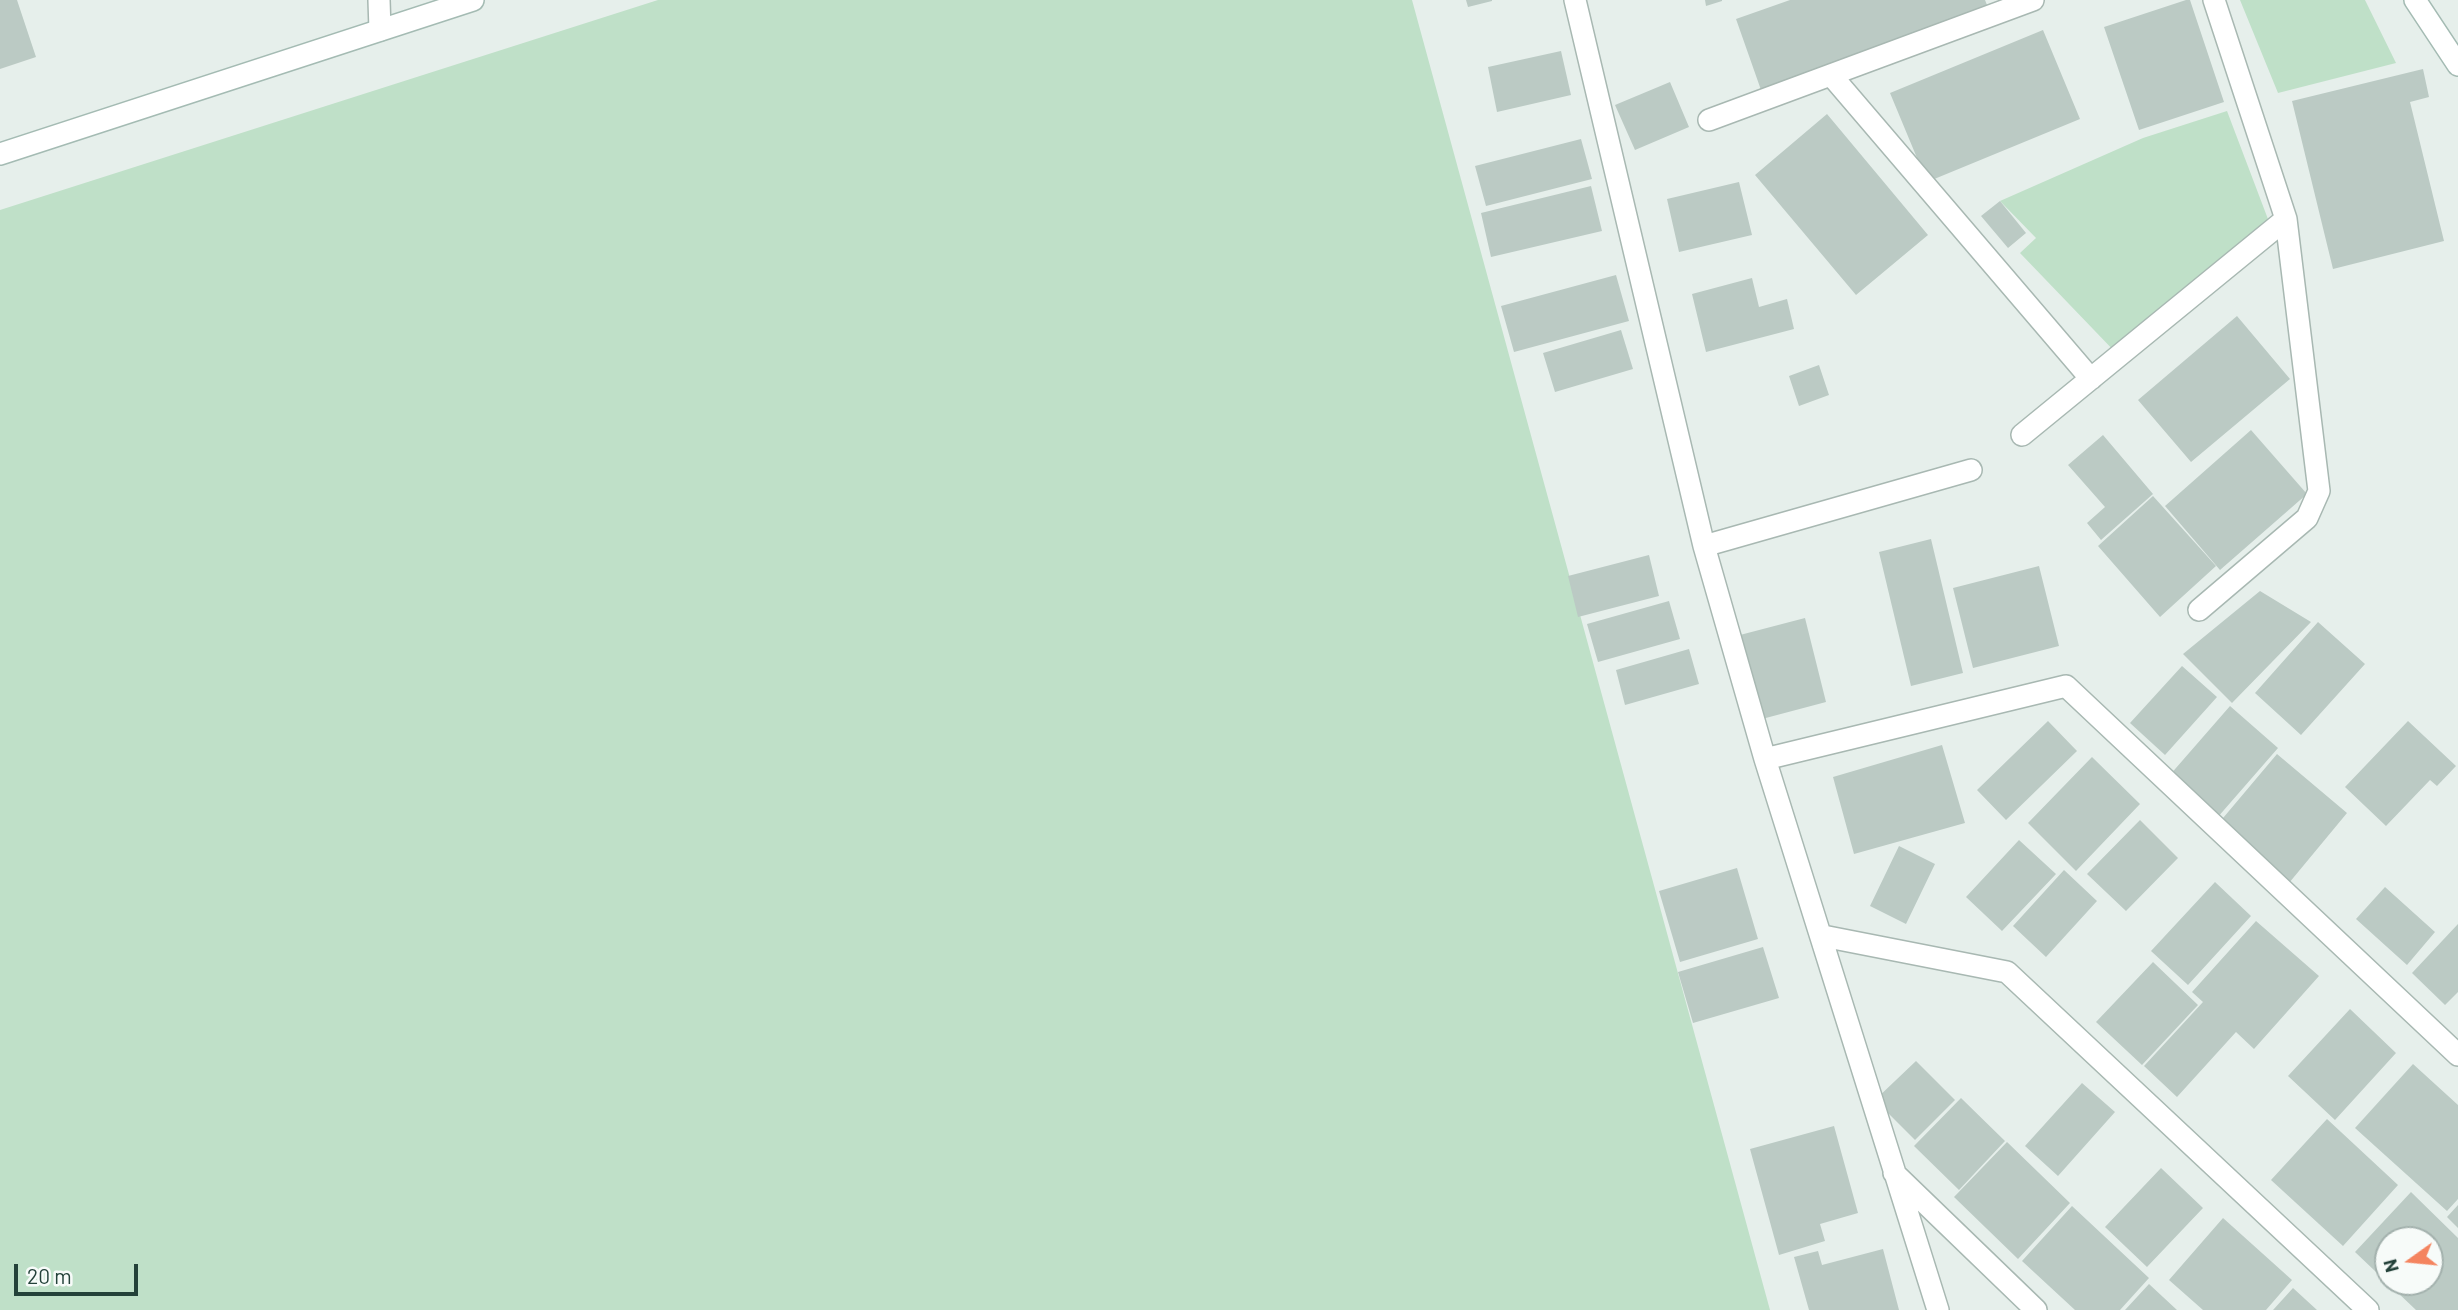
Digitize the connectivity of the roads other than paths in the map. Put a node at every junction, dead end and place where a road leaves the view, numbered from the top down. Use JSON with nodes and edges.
{"nodes":[{"id":1,"x":379,"y":0,"type":"edge"},
{"id":2,"x":473,"y":0,"type":"edge"},
{"id":3,"x":1575,"y":0,"type":"edge"},
{"id":4,"x":2033,"y":0,"type":"edge"},
{"id":5,"x":2214,"y":0,"type":"edge"},
{"id":6,"x":2415,"y":0,"type":"edge"},
{"id":7,"x":380,"y":30,"type":"junction"},
{"id":8,"x":2458,"y":65,"type":"edge"},
{"id":9,"x":1831,"y":75,"type":"junction"},
{"id":10,"x":1709,"y":120,"type":"dead end"},
{"id":11,"x":0,"y":154,"type":"edge"},
{"id":12,"x":2286,"y":219,"type":"junction"},
{"id":13,"x":2091,"y":379,"type":"junction"},
{"id":14,"x":2022,"y":435,"type":"dead end"},
{"id":15,"x":1971,"y":470,"type":"dead end"},
{"id":16,"x":1704,"y":546,"type":"junction"},
{"id":17,"x":2199,"y":610,"type":"dead end"},
{"id":18,"x":1765,"y":759,"type":"junction"},
{"id":19,"x":1823,"y":936,"type":"junction"},
{"id":20,"x":2458,"y":1055,"type":"edge"},
{"id":21,"x":1892,"y":1171,"type":"junction"},
{"id":22,"x":1938,"y":1310,"type":"edge"},
{"id":23,"x":2036,"y":1310,"type":"edge"},
{"id":24,"x":2368,"y":1310,"type":"edge"}],
"edges":[{"from":1,"to":7,"type":"street"},
{"from":2,"to":7,"type":"street"},
{"from":3,"to":16,"type":"street"},
{"from":4,"to":9,"type":"street"},
{"from":5,"to":12,"type":"street"},
{"from":6,"to":8,"type":"street"},
{"from":7,"to":11,"type":"street"},
{"from":9,"to":10,"type":"street"},
{"from":9,"to":13,"type":"street"},
{"from":12,"to":13,"type":"street"},
{"from":12,"to":17,"type":"street"},
{"from":13,"to":14,"type":"street"},
{"from":15,"to":16,"type":"street"},
{"from":16,"to":18,"type":"street"},
{"from":18,"to":19,"type":"street"},
{"from":18,"to":20,"type":"street"},
{"from":19,"to":21,"type":"street"},
{"from":19,"to":24,"type":"street"},
{"from":21,"to":22,"type":"street"},
{"from":21,"to":23,"type":"street"}]}
